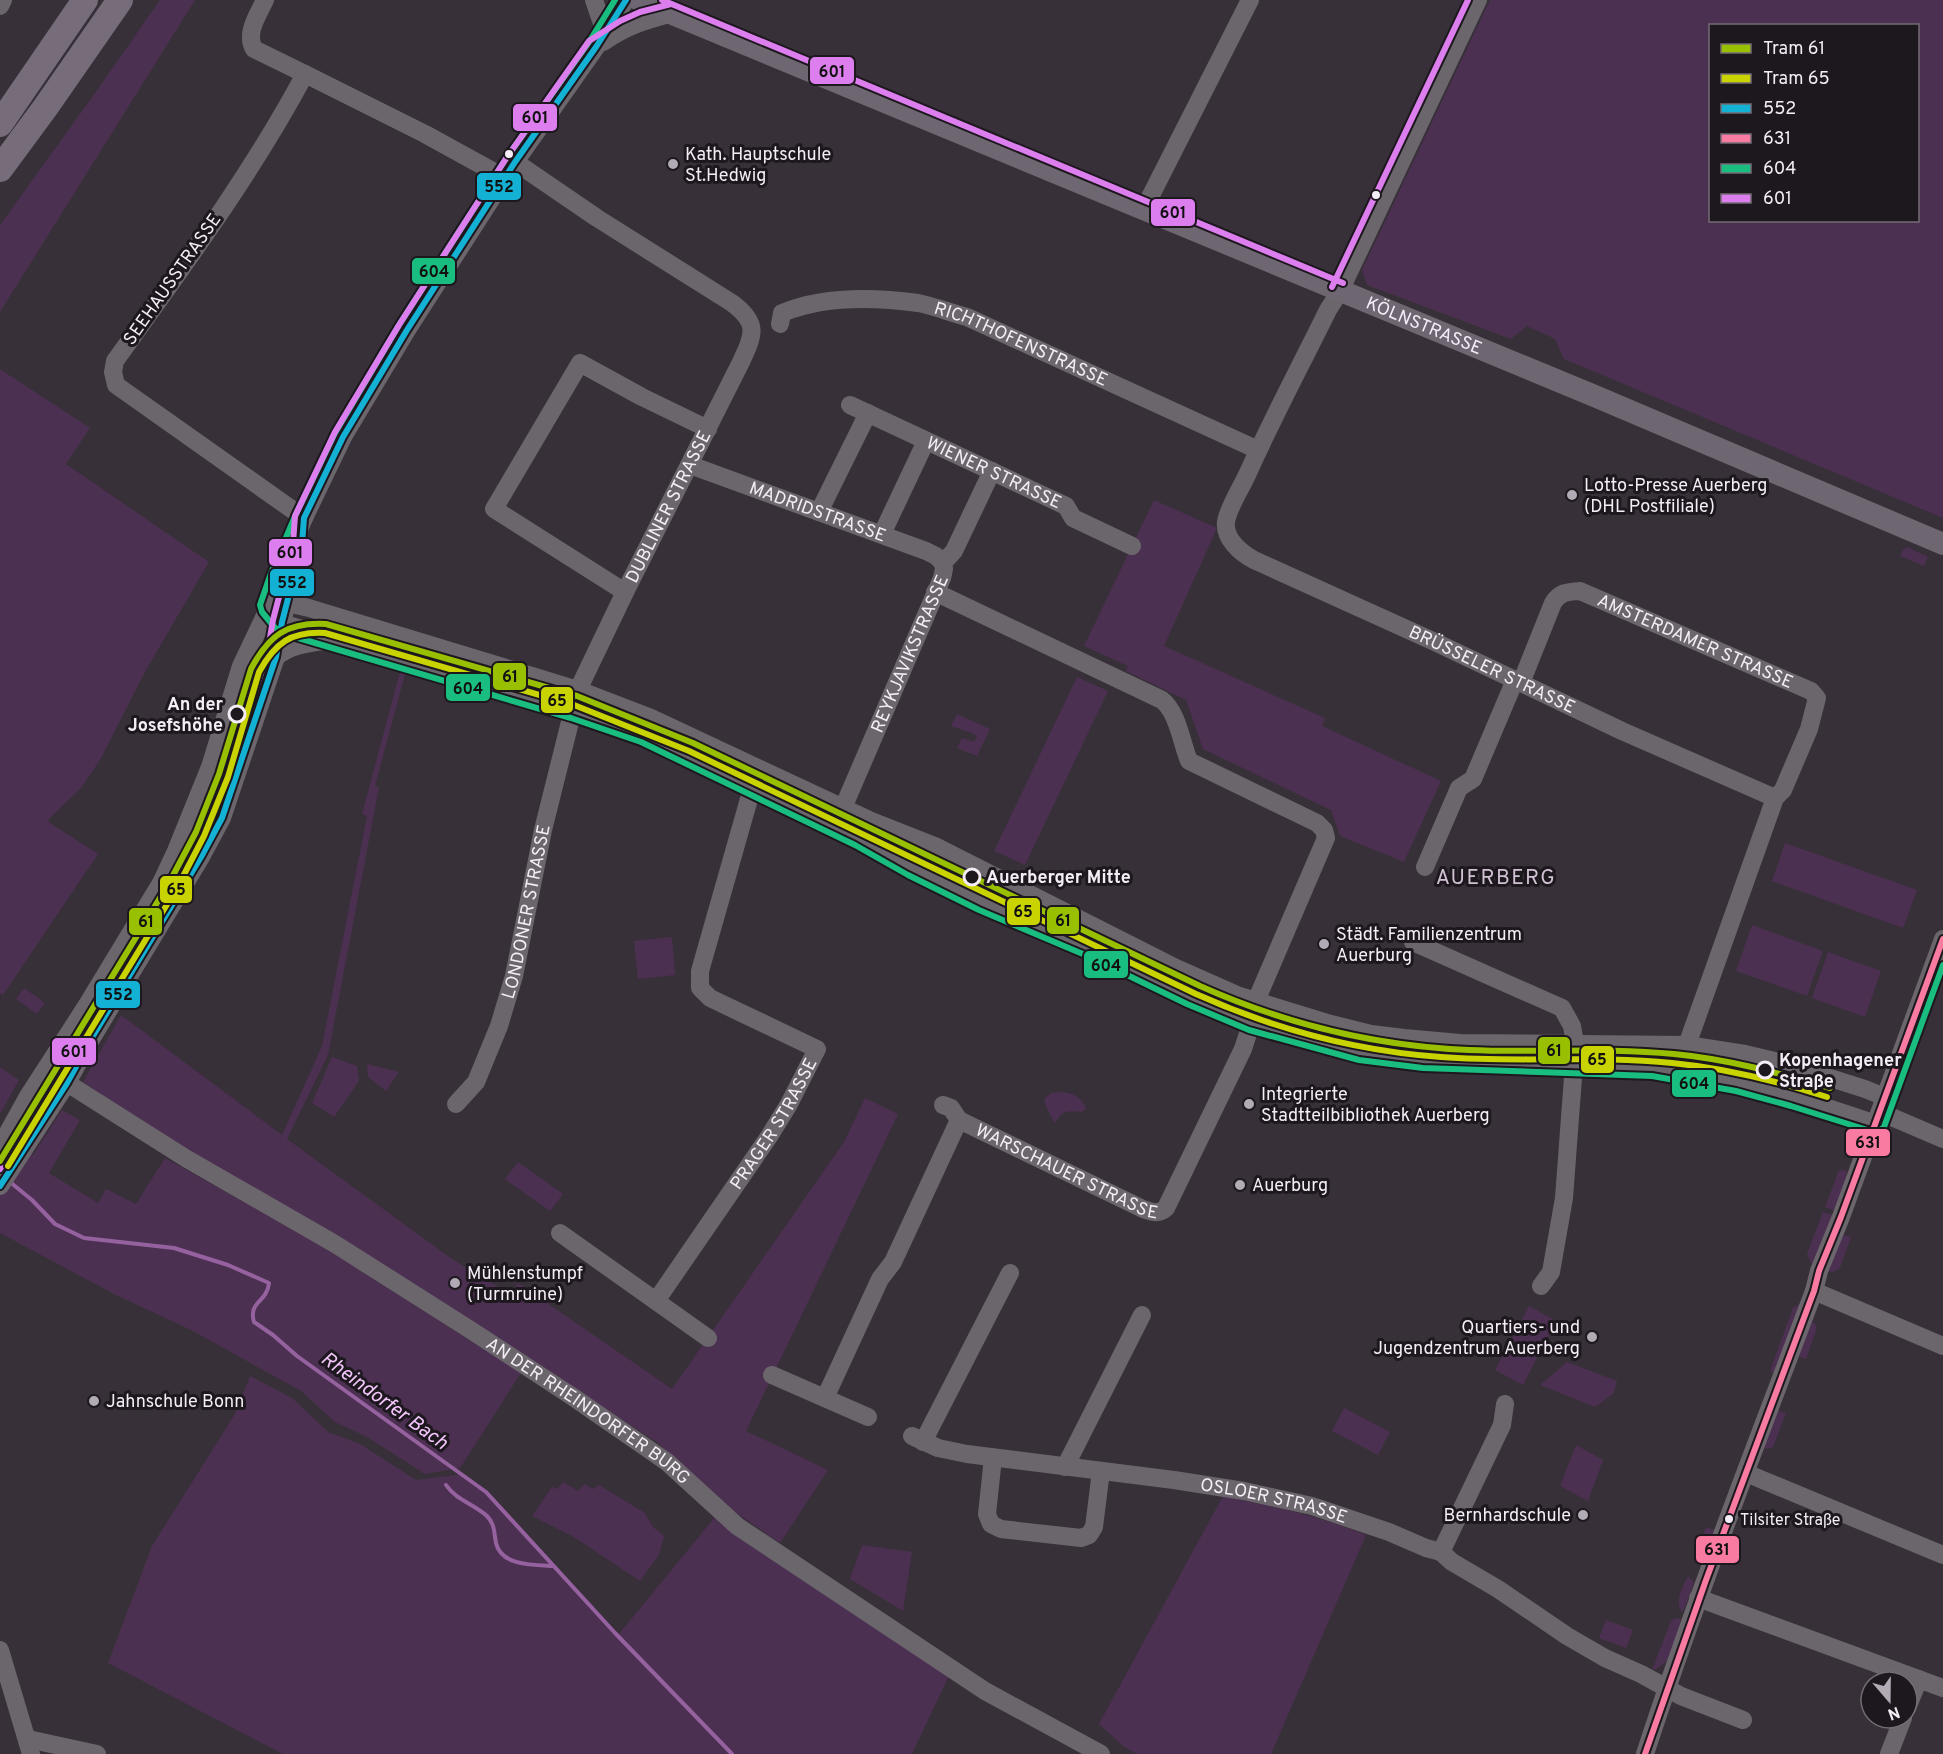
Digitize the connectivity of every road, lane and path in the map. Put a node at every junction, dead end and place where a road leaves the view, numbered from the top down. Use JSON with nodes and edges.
{"nodes":[{"id":1,"x":3,"y":0,"type":"edge"},
{"id":2,"x":85,"y":0,"type":"edge"},
{"id":3,"x":120,"y":0,"type":"edge"},
{"id":4,"x":265,"y":0,"type":"edge"},
{"id":5,"x":594,"y":0,"type":"edge"},
{"id":6,"x":626,"y":0,"type":"edge"},
{"id":7,"x":639,"y":0,"type":"edge"},
{"id":8,"x":1250,"y":0,"type":"edge"},
{"id":9,"x":1478,"y":0,"type":"edge"},
{"id":10,"x":0,"y":6,"type":"edge"},
{"id":11,"x":670,"y":6,"type":"edge"},
{"id":12,"x":601,"y":39,"type":"junction"},
{"id":13,"x":305,"y":74,"type":"junction"},
{"id":14,"x":0,"y":124,"type":"edge"},
{"id":15,"x":0,"y":169,"type":"edge"},
{"id":16,"x":510,"y":170,"type":"junction"},
{"id":17,"x":1144,"y":209,"type":"junction"},
{"id":18,"x":1340,"y":291,"type":"junction"},
{"id":19,"x":780,"y":324,"type":"dead end"},
{"id":20,"x":850,"y":405,"type":"dead end"},
{"id":21,"x":868,"y":413,"type":"junction"},
{"id":22,"x":708,"y":429,"type":"junction"},
{"id":23,"x":926,"y":441,"type":"junction"},
{"id":24,"x":1258,"y":450,"type":"junction"},
{"id":25,"x":690,"y":465,"type":"junction"},
{"id":26,"x":992,"y":471,"type":"junction"},
{"id":27,"x":819,"y":512,"type":"junction"},
{"id":28,"x":304,"y":518,"type":"junction"},
{"id":29,"x":882,"y":534,"type":"junction"},
{"id":30,"x":1943,"y":544,"type":"edge"},
{"id":31,"x":1132,"y":546,"type":"dead end"},
{"id":32,"x":943,"y":563,"type":"junction"},
{"id":33,"x":625,"y":592,"type":"junction"},
{"id":34,"x":935,"y":592,"type":"junction"},
{"id":35,"x":278,"y":605,"type":"junction"},
{"id":36,"x":282,"y":622,"type":"junction"},
{"id":37,"x":334,"y":640,"type":"junction"},
{"id":38,"x":276,"y":657,"type":"junction"},
{"id":39,"x":1518,"y":681,"type":"junction"},
{"id":40,"x":578,"y":690,"type":"junction"},
{"id":41,"x":574,"y":709,"type":"junction"},
{"id":42,"x":753,"y":786,"type":"junction"},
{"id":43,"x":1775,"y":798,"type":"junction"},
{"id":44,"x":843,"y":808,"type":"junction"},
{"id":45,"x":1425,"y":867,"type":"dead end"},
{"id":46,"x":1943,"y":939,"type":"edge"},
{"id":47,"x":1413,"y":942,"type":"dead end"},
{"id":48,"x":1256,"y":1001,"type":"junction"},
{"id":49,"x":1252,"y":1021,"type":"junction"},
{"id":50,"x":1575,"y":1044,"type":"junction"},
{"id":51,"x":1687,"y":1045,"type":"junction"},
{"id":52,"x":1574,"y":1064,"type":"junction"},
{"id":53,"x":67,"y":1083,"type":"junction"},
{"id":54,"x":456,"y":1104,"type":"dead end"},
{"id":55,"x":943,"y":1105,"type":"dead end"},
{"id":56,"x":1880,"y":1111,"type":"junction"},
{"id":57,"x":960,"y":1120,"type":"junction"},
{"id":58,"x":1943,"y":1139,"type":"edge"},
{"id":59,"x":0,"y":1147,"type":"edge"},
{"id":60,"x":0,"y":1186,"type":"edge"},
{"id":61,"x":560,"y":1233,"type":"dead end"},
{"id":62,"x":1010,"y":1274,"type":"dead end"},
{"id":63,"x":1541,"y":1286,"type":"dead end"},
{"id":64,"x":1814,"y":1291,"type":"junction"},
{"id":65,"x":656,"y":1301,"type":"junction"},
{"id":66,"x":1142,"y":1315,"type":"dead end"},
{"id":67,"x":708,"y":1338,"type":"dead end"},
{"id":68,"x":1943,"y":1346,"type":"edge"},
{"id":69,"x":772,"y":1375,"type":"dead end"},
{"id":70,"x":825,"y":1398,"type":"junction"},
{"id":71,"x":1506,"y":1404,"type":"dead end"},
{"id":72,"x":868,"y":1417,"type":"dead end"},
{"id":73,"x":993,"y":1458,"type":"junction"},
{"id":74,"x":1065,"y":1467,"type":"junction"},
{"id":75,"x":1101,"y":1471,"type":"junction"},
{"id":76,"x":1746,"y":1473,"type":"junction"},
{"id":77,"x":1441,"y":1552,"type":"junction"},
{"id":78,"x":1943,"y":1555,"type":"edge"},
{"id":79,"x":1698,"y":1598,"type":"junction"},
{"id":80,"x":0,"y":1650,"type":"edge"},
{"id":81,"x":1894,"y":1670,"type":"edge"},
{"id":82,"x":1919,"y":1679,"type":"edge"},
{"id":83,"x":1666,"y":1688,"type":"junction"},
{"id":84,"x":1943,"y":1688,"type":"edge"},
{"id":85,"x":1743,"y":1720,"type":"dead end"},
{"id":86,"x":1898,"y":1730,"type":"edge"},
{"id":87,"x":30,"y":1747,"type":"edge"},
{"id":88,"x":97,"y":1754,"type":"edge"},
{"id":89,"x":1101,"y":1754,"type":"edge"},
{"id":90,"x":1645,"y":1754,"type":"edge"},
{"id":91,"x":1889,"y":1754,"type":"edge"}],
"edges":[{"from":1,"to":10,"type":"street"},
{"from":2,"to":14,"type":"highway"},
{"from":3,"to":15,"type":"highway"},
{"from":4,"to":13,"type":"street"},
{"from":5,"to":12,"type":"street"},
{"from":6,"to":12,"type":"street"},
{"from":7,"to":11,"type":"main road","name":"KÖLNSTRASSE"},
{"from":8,"to":17,"type":"street"},
{"from":9,"to":18,"type":"street","name":"BRÜSSELER STRASSE"},
{"from":11,"to":12,"type":"street"},
{"from":11,"to":17,"type":"main road","name":"KÖLNSTRASSE"},
{"from":12,"to":16,"type":"street"},
{"from":13,"to":16,"type":"street"},
{"from":13,"to":28,"type":"street","name":"SEEHAUSSTRASSE"},
{"from":16,"to":22,"type":"street","name":"DUBLINER STRASSE"},
{"from":16,"to":28,"type":"street"},
{"from":17,"to":18,"type":"main road","name":"KÖLNSTRASSE"},
{"from":18,"to":24,"type":"street","name":"BRÜSSELER STRASSE"},
{"from":18,"to":30,"type":"main road","name":"KÖLNSTRASSE"},
{"from":19,"to":24,"type":"street","name":"RICHTHOFENSTRASSE"},
{"from":20,"to":21,"type":"street","name":"WIENER STRASSE"},
{"from":21,"to":23,"type":"street","name":"WIENER STRASSE"},
{"from":21,"to":27,"type":"street"},
{"from":22,"to":25,"type":"street","name":"DUBLINER STRASSE"},
{"from":22,"to":33,"type":"street"},
{"from":23,"to":26,"type":"street","name":"WIENER STRASSE"},
{"from":23,"to":29,"type":"street"},
{"from":24,"to":39,"type":"street","name":"BRÜSSELER STRASSE"},
{"from":25,"to":27,"type":"street","name":"MADRIDSTRASSE"},
{"from":25,"to":33,"type":"street","name":"DUBLINER STRASSE"},
{"from":26,"to":31,"type":"street","name":"WIENER STRASSE"},
{"from":26,"to":32,"type":"street","name":"REYKJAVIKSTRASSE"},
{"from":27,"to":29,"type":"street","name":"MADRIDSTRASSE"},
{"from":28,"to":35,"type":"street"},
{"from":29,"to":32,"type":"street","name":"MADRIDSTRASSE"},
{"from":32,"to":34,"type":"street","name":"REYKJAVIKSTRASSE"},
{"from":33,"to":40,"type":"street","name":"DUBLINER STRASSE"},
{"from":34,"to":44,"type":"street","name":"REYKJAVIKSTRASSE"},
{"from":34,"to":48,"type":"street","name":"WARSCHAUER STRASSE"},
{"from":35,"to":36,"type":"street"},
{"from":35,"to":40,"type":"street"},
{"from":35,"to":59,"type":"street"},
{"from":36,"to":37,"type":"street"},
{"from":36,"to":38,"type":"street"},
{"from":37,"to":38,"type":"street"},
{"from":37,"to":41,"type":"street"},
{"from":38,"to":53,"type":"street"},
{"from":39,"to":43,"type":"street","name":"BRÜSSELER STRASSE"},
{"from":39,"to":43,"type":"street","name":"AMSTERDAMER STRASSE"},
{"from":39,"to":45,"type":"street"},
{"from":40,"to":41,"type":"street","name":"DUBLINER STRASSE"},
{"from":40,"to":44,"type":"street"},
{"from":41,"to":42,"type":"street"},
{"from":41,"to":54,"type":"street","name":"LONDONER STRASSE"},
{"from":42,"to":49,"type":"street"},
{"from":42,"to":65,"type":"street","name":"PRAGER STRASSE"},
{"from":43,"to":51,"type":"street"},
{"from":44,"to":48,"type":"street"},
{"from":46,"to":56,"type":"street"},
{"from":47,"to":50,"type":"street"},
{"from":48,"to":49,"type":"street","name":"WARSCHAUER STRASSE"},
{"from":48,"to":50,"type":"street"},
{"from":49,"to":52,"type":"street"},
{"from":49,"to":57,"type":"street","name":"WARSCHAUER STRASSE"},
{"from":50,"to":51,"type":"street"},
{"from":50,"to":52,"type":"street"},
{"from":51,"to":56,"type":"street"},
{"from":52,"to":56,"type":"street"},
{"from":52,"to":63,"type":"street"},
{"from":53,"to":60,"type":"street"},
{"from":53,"to":89,"type":"street","name":"AN DER RHEINDORFER BURG"},
{"from":55,"to":57,"type":"street","name":"WARSCHAUER STRASSE"},
{"from":56,"to":58,"type":"street"},
{"from":56,"to":64,"type":"street"},
{"from":57,"to":70,"type":"street","name":"WARSCHAUER STRASSE"},
{"from":61,"to":65,"type":"street"},
{"from":62,"to":73,"type":"street","name":"OSLOER STRASSE"},
{"from":64,"to":68,"type":"street"},
{"from":64,"to":76,"type":"street"},
{"from":65,"to":67,"type":"street"},
{"from":66,"to":74,"type":"street"},
{"from":69,"to":70,"type":"street"},
{"from":70,"to":72,"type":"street"},
{"from":71,"to":77,"type":"street"},
{"from":73,"to":74,"type":"street","name":"OSLOER STRASSE"},
{"from":73,"to":75,"type":"street"},
{"from":74,"to":75,"type":"street","name":"OSLOER STRASSE"},
{"from":75,"to":77,"type":"street","name":"OSLOER STRASSE"},
{"from":76,"to":78,"type":"street"},
{"from":76,"to":79,"type":"street"},
{"from":77,"to":83,"type":"street","name":"OSLOER STRASSE"},
{"from":79,"to":81,"type":"street"},
{"from":79,"to":83,"type":"street"},
{"from":80,"to":87,"type":"street"},
{"from":82,"to":84,"type":"street"},
{"from":83,"to":85,"type":"street"},
{"from":83,"to":90,"type":"street"},
{"from":86,"to":91,"type":"street"},
{"from":87,"to":88,"type":"street"}]}
